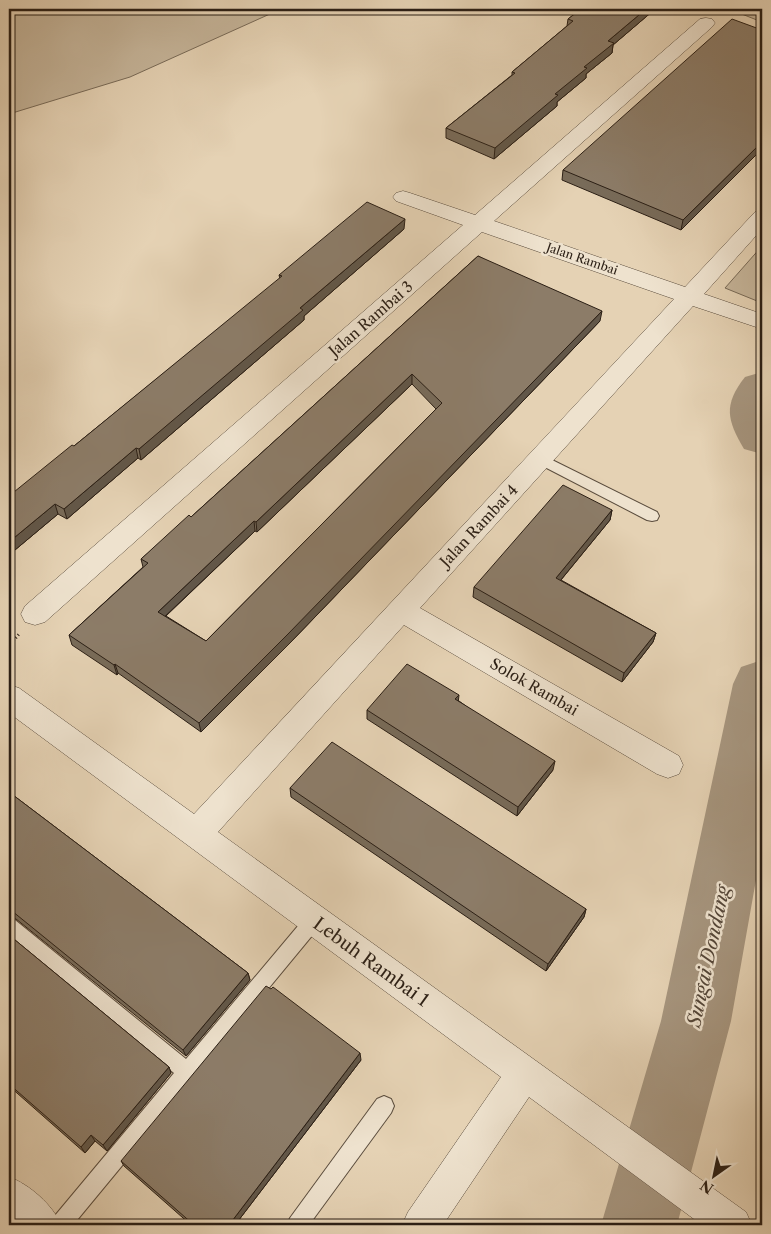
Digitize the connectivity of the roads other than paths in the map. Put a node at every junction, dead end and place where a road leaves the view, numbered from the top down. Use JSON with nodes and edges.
{"nodes":[{"id":1,"x":706,"y":22,"type":"dead end"},
{"id":2,"x":402,"y":196,"type":"dead end"},
{"id":3,"x":762,"y":217,"type":"edge"},
{"id":4,"x":479,"y":224,"type":"junction"},
{"id":5,"x":690,"y":296,"type":"junction"},
{"id":6,"x":762,"y":322,"type":"edge"},
{"id":7,"x":540,"y":459,"type":"junction"},
{"id":8,"x":652,"y":516,"type":"dead end"},
{"id":9,"x":401,"y":610,"type":"junction"},
{"id":10,"x":34,"y":614,"type":"dead end"},
{"id":11,"x":9,"y":697,"type":"edge"},
{"id":12,"x":668,"y":765,"type":"dead end"},
{"id":13,"x":196,"y":834,"type":"junction"},
{"id":14,"x":314,"y":920,"type":"junction"},
{"id":15,"x":9,"y":926,"type":"edge"},
{"id":16,"x":187,"y":1072,"type":"junction"},
{"id":17,"x":524,"y":1074,"type":"junction"},
{"id":18,"x":384,"y":1106,"type":"dead end"},
{"id":19,"x":9,"y":1195,"type":"edge"},
{"id":20,"x":42,"y":1225,"type":"edge"},
{"id":21,"x":60,"y":1225,"type":"edge"},
{"id":22,"x":298,"y":1225,"type":"edge"},
{"id":23,"x":421,"y":1225,"type":"edge"},
{"id":24,"x":733,"y":1225,"type":"edge"}],
"edges":[{"from":1,"to":4,"type":"street","name":"Jalan Rambai 3"},
{"from":2,"to":4,"type":"street","name":"Jalan Rambai"},
{"from":3,"to":5,"type":"street","name":"Jalan Rambai 4"},
{"from":4,"to":5,"type":"street","name":"Jalan Rambai"},
{"from":4,"to":10,"type":"street","name":"Jalan Rambai 3"},
{"from":5,"to":6,"type":"street","name":"Jalan Rambai"},
{"from":5,"to":7,"type":"street","name":"Jalan Rambai 4"},
{"from":7,"to":8,"type":"lane"},
{"from":7,"to":9,"type":"street","name":"Jalan Rambai 4"},
{"from":9,"to":12,"type":"street","name":"Solok Rambai"},
{"from":9,"to":13,"type":"street","name":"Jalan Rambai 4"},
{"from":11,"to":13,"type":"street","name":"Lebuh Rambai 1"},
{"from":13,"to":14,"type":"street","name":"Lebuh Rambai 1"},
{"from":14,"to":16,"type":"lane"},
{"from":14,"to":17,"type":"street","name":"Lebuh Rambai 1"},
{"from":15,"to":16,"type":"lane"},
{"from":16,"to":21,"type":"lane"},
{"from":17,"to":23,"type":"street"},
{"from":17,"to":24,"type":"street","name":"Lebuh Rambai 1"},
{"from":18,"to":22,"type":"lane"},
{"from":19,"to":20,"type":"street"}]}
